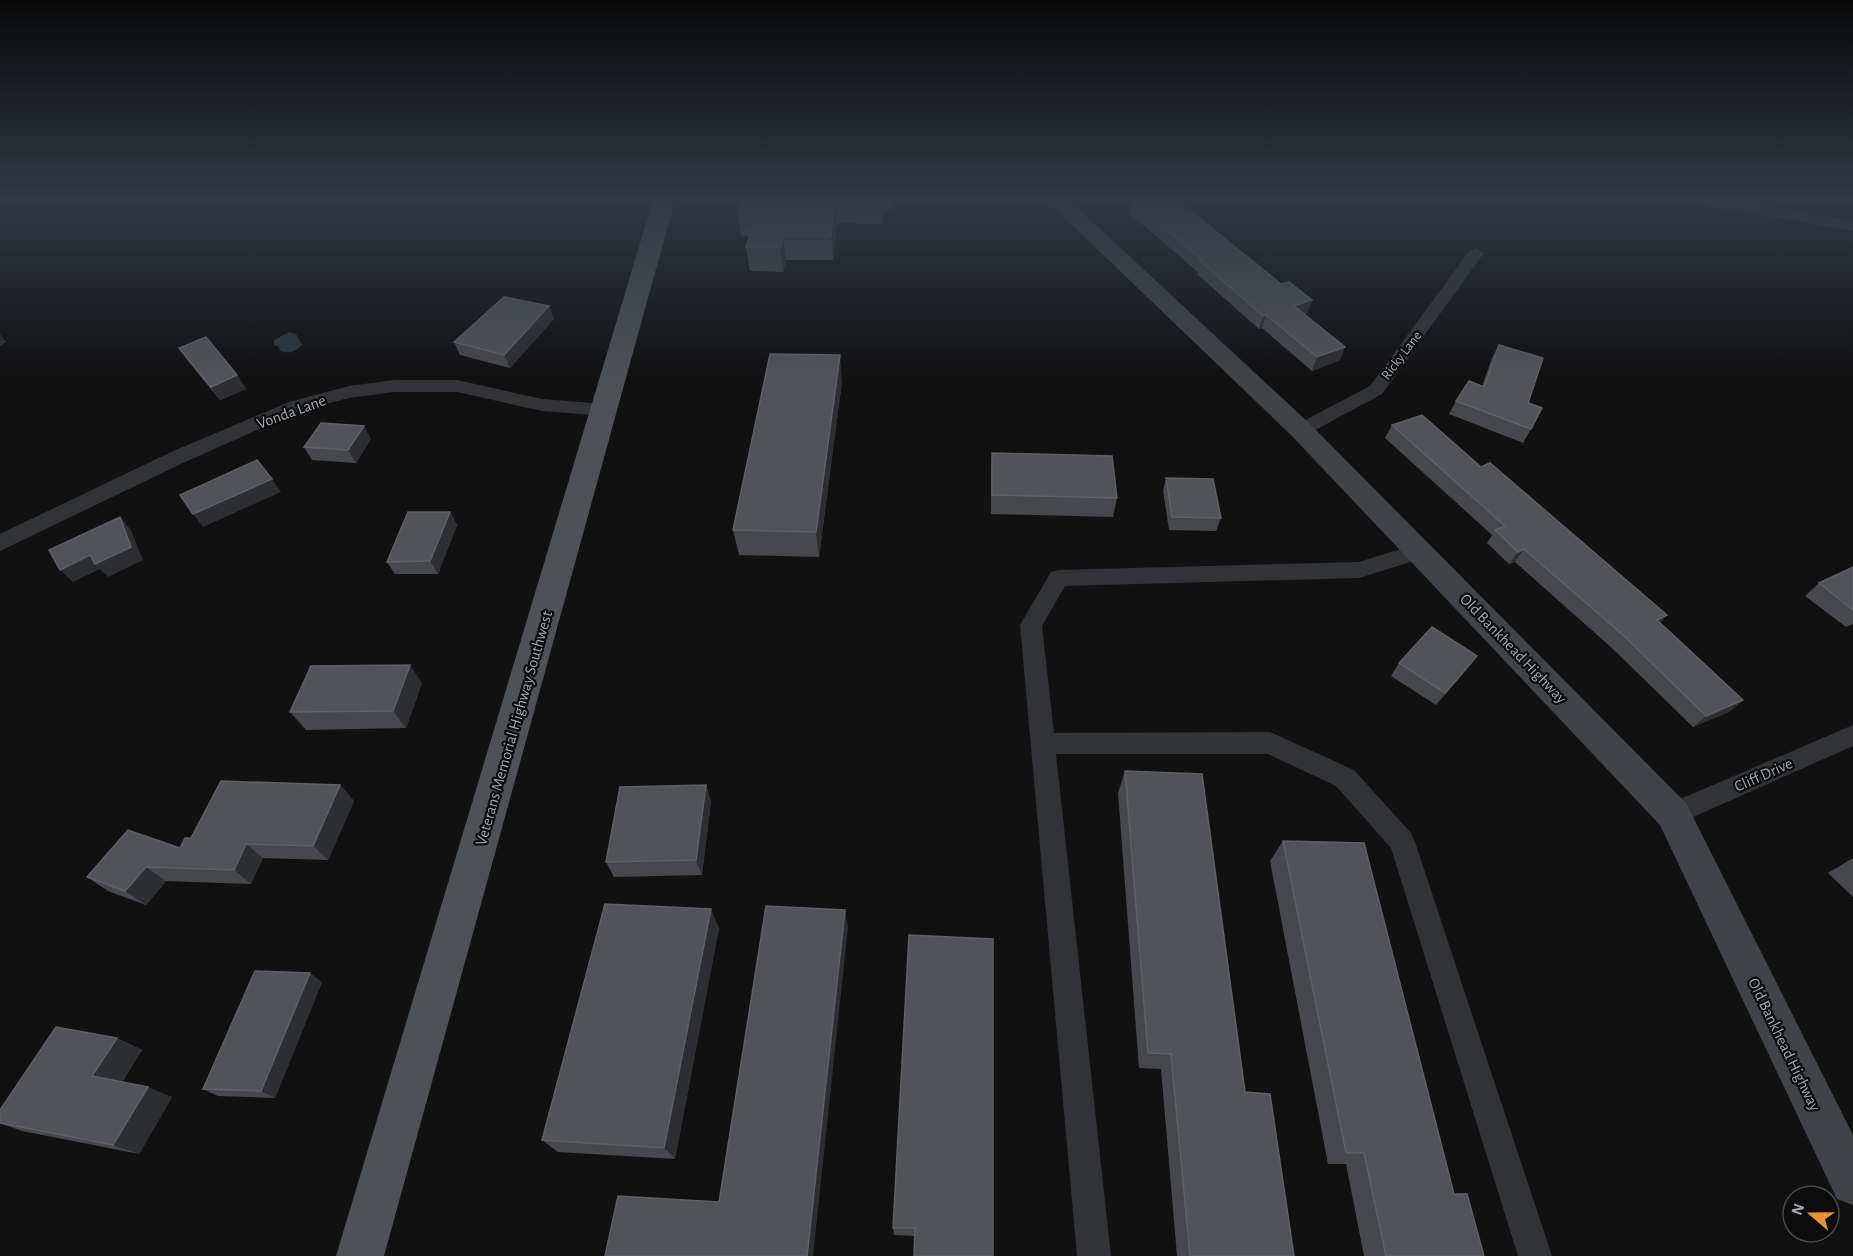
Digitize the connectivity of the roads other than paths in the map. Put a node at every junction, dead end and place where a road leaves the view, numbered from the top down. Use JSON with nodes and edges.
{"nodes":[{"id":1,"x":648,"y":259,"type":"edge"},
{"id":2,"x":1119,"y":259,"type":"edge"},
{"id":3,"x":1472,"y":259,"type":"edge"},
{"id":4,"x":605,"y":410,"type":"junction"},
{"id":5,"x":1301,"y":429,"type":"junction"},
{"id":6,"x":0,"y":543,"type":"edge"},
{"id":7,"x":1420,"y":551,"type":"junction"},
{"id":8,"x":1853,"y":735,"type":"edge"},
{"id":9,"x":1043,"y":744,"type":"junction"},
{"id":10,"x":1673,"y":814,"type":"junction"},
{"id":11,"x":1853,"y":1183,"type":"edge"},
{"id":12,"x":360,"y":1256,"type":"edge"},
{"id":13,"x":1094,"y":1256,"type":"edge"},
{"id":14,"x":1535,"y":1256,"type":"edge"}],
"edges":[{"from":1,"to":4,"type":"main road","name":"Veterans Memorial Highway Southwest"},
{"from":2,"to":5,"type":"street","name":"Old Bankhead Highway"},
{"from":3,"to":5,"type":"street","name":"Ricky Lane"},
{"from":4,"to":6,"type":"street","name":"Vonda Lane"},
{"from":4,"to":12,"type":"main road","name":"Veterans Memorial Highway Southwest"},
{"from":5,"to":7,"type":"street","name":"Old Bankhead Highway"},
{"from":7,"to":9,"type":"street"},
{"from":7,"to":10,"type":"street","name":"Old Bankhead Highway"},
{"from":8,"to":10,"type":"street","name":"Cliff Drive"},
{"from":9,"to":13,"type":"street"},
{"from":9,"to":14,"type":"street"},
{"from":10,"to":11,"type":"street","name":"Old Bankhead Highway"}]}
